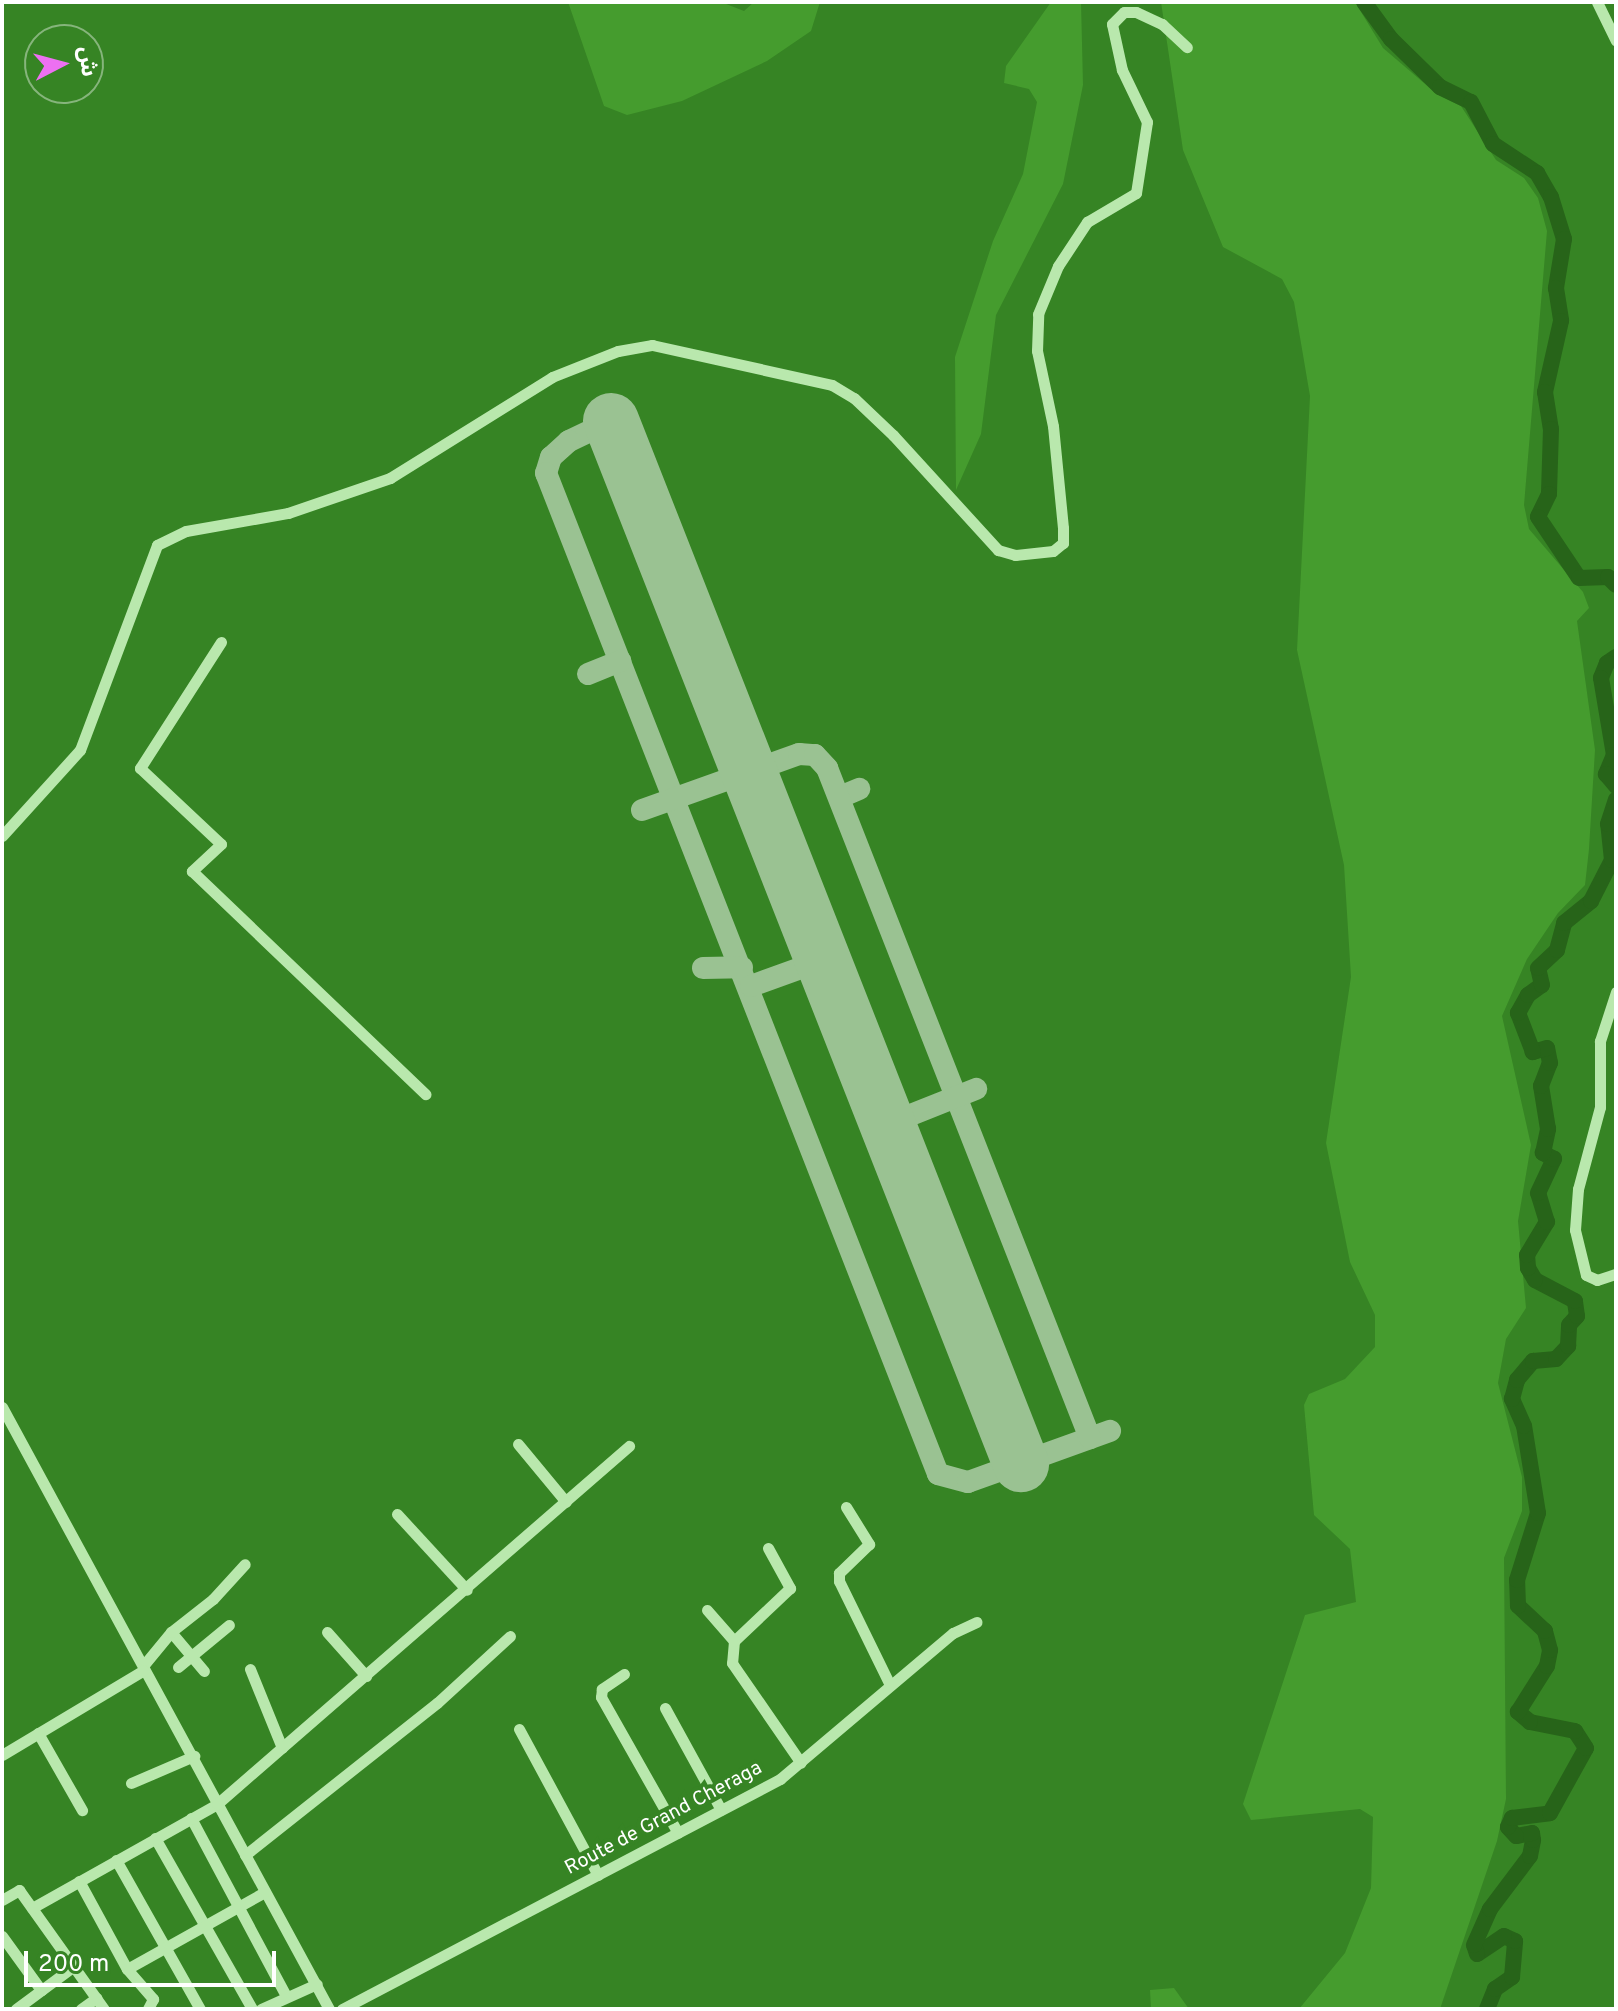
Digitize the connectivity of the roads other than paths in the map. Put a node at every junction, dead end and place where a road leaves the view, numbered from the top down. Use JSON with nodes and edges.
{"nodes":[{"id":1,"x":1597,"y":2,"type":"edge"},
{"id":2,"x":1616,"y":41,"type":"edge"},
{"id":3,"x":1187,"y":47,"type":"dead end"},
{"id":4,"x":221,"y":642,"type":"dead end"},
{"id":5,"x":2,"y":836,"type":"edge"},
{"id":6,"x":1616,"y":992,"type":"edge"},
{"id":7,"x":425,"y":1094,"type":"dead end"},
{"id":8,"x":1616,"y":1274,"type":"edge"},
{"id":9,"x":2,"y":1407,"type":"edge"},
{"id":10,"x":518,"y":1444,"type":"dead end"},
{"id":11,"x":629,"y":1446,"type":"dead end"},
{"id":12,"x":566,"y":1502,"type":"junction"},
{"id":13,"x":846,"y":1507,"type":"dead end"},
{"id":14,"x":397,"y":1514,"type":"dead end"},
{"id":15,"x":768,"y":1548,"type":"dead end"},
{"id":16,"x":245,"y":1564,"type":"dead end"},
{"id":17,"x":467,"y":1590,"type":"junction"},
{"id":18,"x":707,"y":1610,"type":"dead end"},
{"id":19,"x":977,"y":1622,"type":"dead end"},
{"id":20,"x":229,"y":1625,"type":"dead end"},
{"id":21,"x":171,"y":1632,"type":"junction"},
{"id":22,"x":327,"y":1632,"type":"dead end"},
{"id":23,"x":510,"y":1636,"type":"dead end"},
{"id":24,"x":734,"y":1641,"type":"junction"},
{"id":25,"x":190,"y":1655,"type":"junction"},
{"id":26,"x":178,"y":1667,"type":"dead end"},
{"id":27,"x":143,"y":1668,"type":"junction"},
{"id":28,"x":250,"y":1669,"type":"dead end"},
{"id":29,"x":204,"y":1671,"type":"dead end"},
{"id":30,"x":624,"y":1674,"type":"dead end"},
{"id":31,"x":366,"y":1676,"type":"junction"},
{"id":32,"x":890,"y":1685,"type":"junction"},
{"id":33,"x":665,"y":1708,"type":"dead end"},
{"id":34,"x":519,"y":1729,"type":"dead end"},
{"id":35,"x":38,"y":1733,"type":"junction"},
{"id":36,"x":282,"y":1748,"type":"junction"},
{"id":37,"x":2,"y":1755,"type":"edge"},
{"id":38,"x":194,"y":1756,"type":"junction"},
{"id":39,"x":801,"y":1763,"type":"junction"},
{"id":40,"x":131,"y":1783,"type":"dead end"},
{"id":41,"x":217,"y":1804,"type":"junction"},
{"id":42,"x":82,"y":1810,"type":"dead end"},
{"id":43,"x":721,"y":1810,"type":"junction"},
{"id":44,"x":191,"y":1818,"type":"junction"},
{"id":45,"x":678,"y":1833,"type":"junction"},
{"id":46,"x":155,"y":1838,"type":"junction"},
{"id":47,"x":245,"y":1855,"type":"junction"},
{"id":48,"x":116,"y":1860,"type":"junction"},
{"id":49,"x":598,"y":1875,"type":"junction"},
{"id":50,"x":79,"y":1881,"type":"junction"},
{"id":51,"x":265,"y":1892,"type":"junction"},
{"id":52,"x":2,"y":1900,"type":"edge"},
{"id":53,"x":238,"y":1907,"type":"junction"},
{"id":54,"x":32,"y":1908,"type":"junction"},
{"id":55,"x":205,"y":1927,"type":"junction"},
{"id":56,"x":2,"y":1936,"type":"edge"},
{"id":57,"x":165,"y":1948,"type":"junction"},
{"id":58,"x":74,"y":1966,"type":"junction"},
{"id":59,"x":127,"y":1969,"type":"junction"},
{"id":60,"x":317,"y":1984,"type":"junction"},
{"id":61,"x":41,"y":1990,"type":"junction"},
{"id":62,"x":286,"y":1996,"type":"junction"},
{"id":63,"x":96,"y":1998,"type":"junction"},
{"id":64,"x":154,"y":2006,"type":"edge"},
{"id":65,"x":16,"y":2009,"type":"edge"},
{"id":66,"x":81,"y":2009,"type":"edge"},
{"id":67,"x":104,"y":2009,"type":"edge"},
{"id":68,"x":200,"y":2009,"type":"edge"},
{"id":69,"x":252,"y":2009,"type":"edge"},
{"id":70,"x":261,"y":2009,"type":"edge"},
{"id":71,"x":329,"y":2009,"type":"edge"},
{"id":72,"x":342,"y":2009,"type":"edge"}],
"edges":[{"from":1,"to":2,"type":"street"},
{"from":3,"to":5,"type":"street"},
{"from":4,"to":7,"type":"street"},
{"from":6,"to":8,"type":"street"},
{"from":9,"to":27,"type":"street"},
{"from":10,"to":12,"type":"street"},
{"from":11,"to":12,"type":"street"},
{"from":12,"to":17,"type":"street"},
{"from":13,"to":32,"type":"street"},
{"from":14,"to":17,"type":"street"},
{"from":15,"to":24,"type":"street"},
{"from":16,"to":21,"type":"street"},
{"from":17,"to":31,"type":"street"},
{"from":18,"to":24,"type":"street"},
{"from":19,"to":32,"type":"street","name":"Route de Grand Cheraga"},
{"from":20,"to":25,"type":"street"},
{"from":21,"to":25,"type":"street"},
{"from":21,"to":27,"type":"street"},
{"from":22,"to":31,"type":"street"},
{"from":23,"to":47,"type":"street"},
{"from":24,"to":39,"type":"street"},
{"from":25,"to":26,"type":"street"},
{"from":25,"to":29,"type":"street"},
{"from":27,"to":35,"type":"street"},
{"from":27,"to":38,"type":"street"},
{"from":28,"to":36,"type":"street"},
{"from":30,"to":45,"type":"street"},
{"from":31,"to":36,"type":"street"},
{"from":32,"to":39,"type":"street","name":"Route de Grand Cheraga"},
{"from":33,"to":43,"type":"street"},
{"from":34,"to":49,"type":"street"},
{"from":35,"to":37,"type":"street"},
{"from":35,"to":42,"type":"street"},
{"from":36,"to":41,"type":"street"},
{"from":38,"to":40,"type":"street"},
{"from":38,"to":41,"type":"street"},
{"from":39,"to":43,"type":"street","name":"Route de Grand Cheraga"},
{"from":41,"to":44,"type":"street"},
{"from":41,"to":47,"type":"street"},
{"from":43,"to":45,"type":"street","name":"Route de Grand Cheraga"},
{"from":44,"to":46,"type":"street"},
{"from":44,"to":53,"type":"street"},
{"from":45,"to":49,"type":"street","name":"Route de Grand Cheraga"},
{"from":46,"to":48,"type":"street"},
{"from":46,"to":55,"type":"street"},
{"from":47,"to":51,"type":"street"},
{"from":48,"to":50,"type":"street"},
{"from":48,"to":57,"type":"street"},
{"from":49,"to":72,"type":"street","name":"Route de Grand Cheraga"},
{"from":50,"to":54,"type":"street"},
{"from":50,"to":59,"type":"street"},
{"from":51,"to":53,"type":"street"},
{"from":51,"to":60,"type":"street"},
{"from":52,"to":54,"type":"street"},
{"from":53,"to":55,"type":"street"},
{"from":53,"to":62,"type":"street"},
{"from":54,"to":58,"type":"street"},
{"from":55,"to":57,"type":"street"},
{"from":55,"to":69,"type":"street"},
{"from":56,"to":61,"type":"street"},
{"from":57,"to":59,"type":"street"},
{"from":57,"to":68,"type":"street"},
{"from":58,"to":61,"type":"street"},
{"from":58,"to":63,"type":"street"},
{"from":59,"to":64,"type":"street"},
{"from":60,"to":62,"type":"street"},
{"from":60,"to":71,"type":"street"},
{"from":61,"to":65,"type":"street"},
{"from":62,"to":70,"type":"street"},
{"from":63,"to":66,"type":"street"},
{"from":63,"to":67,"type":"street"}]}
